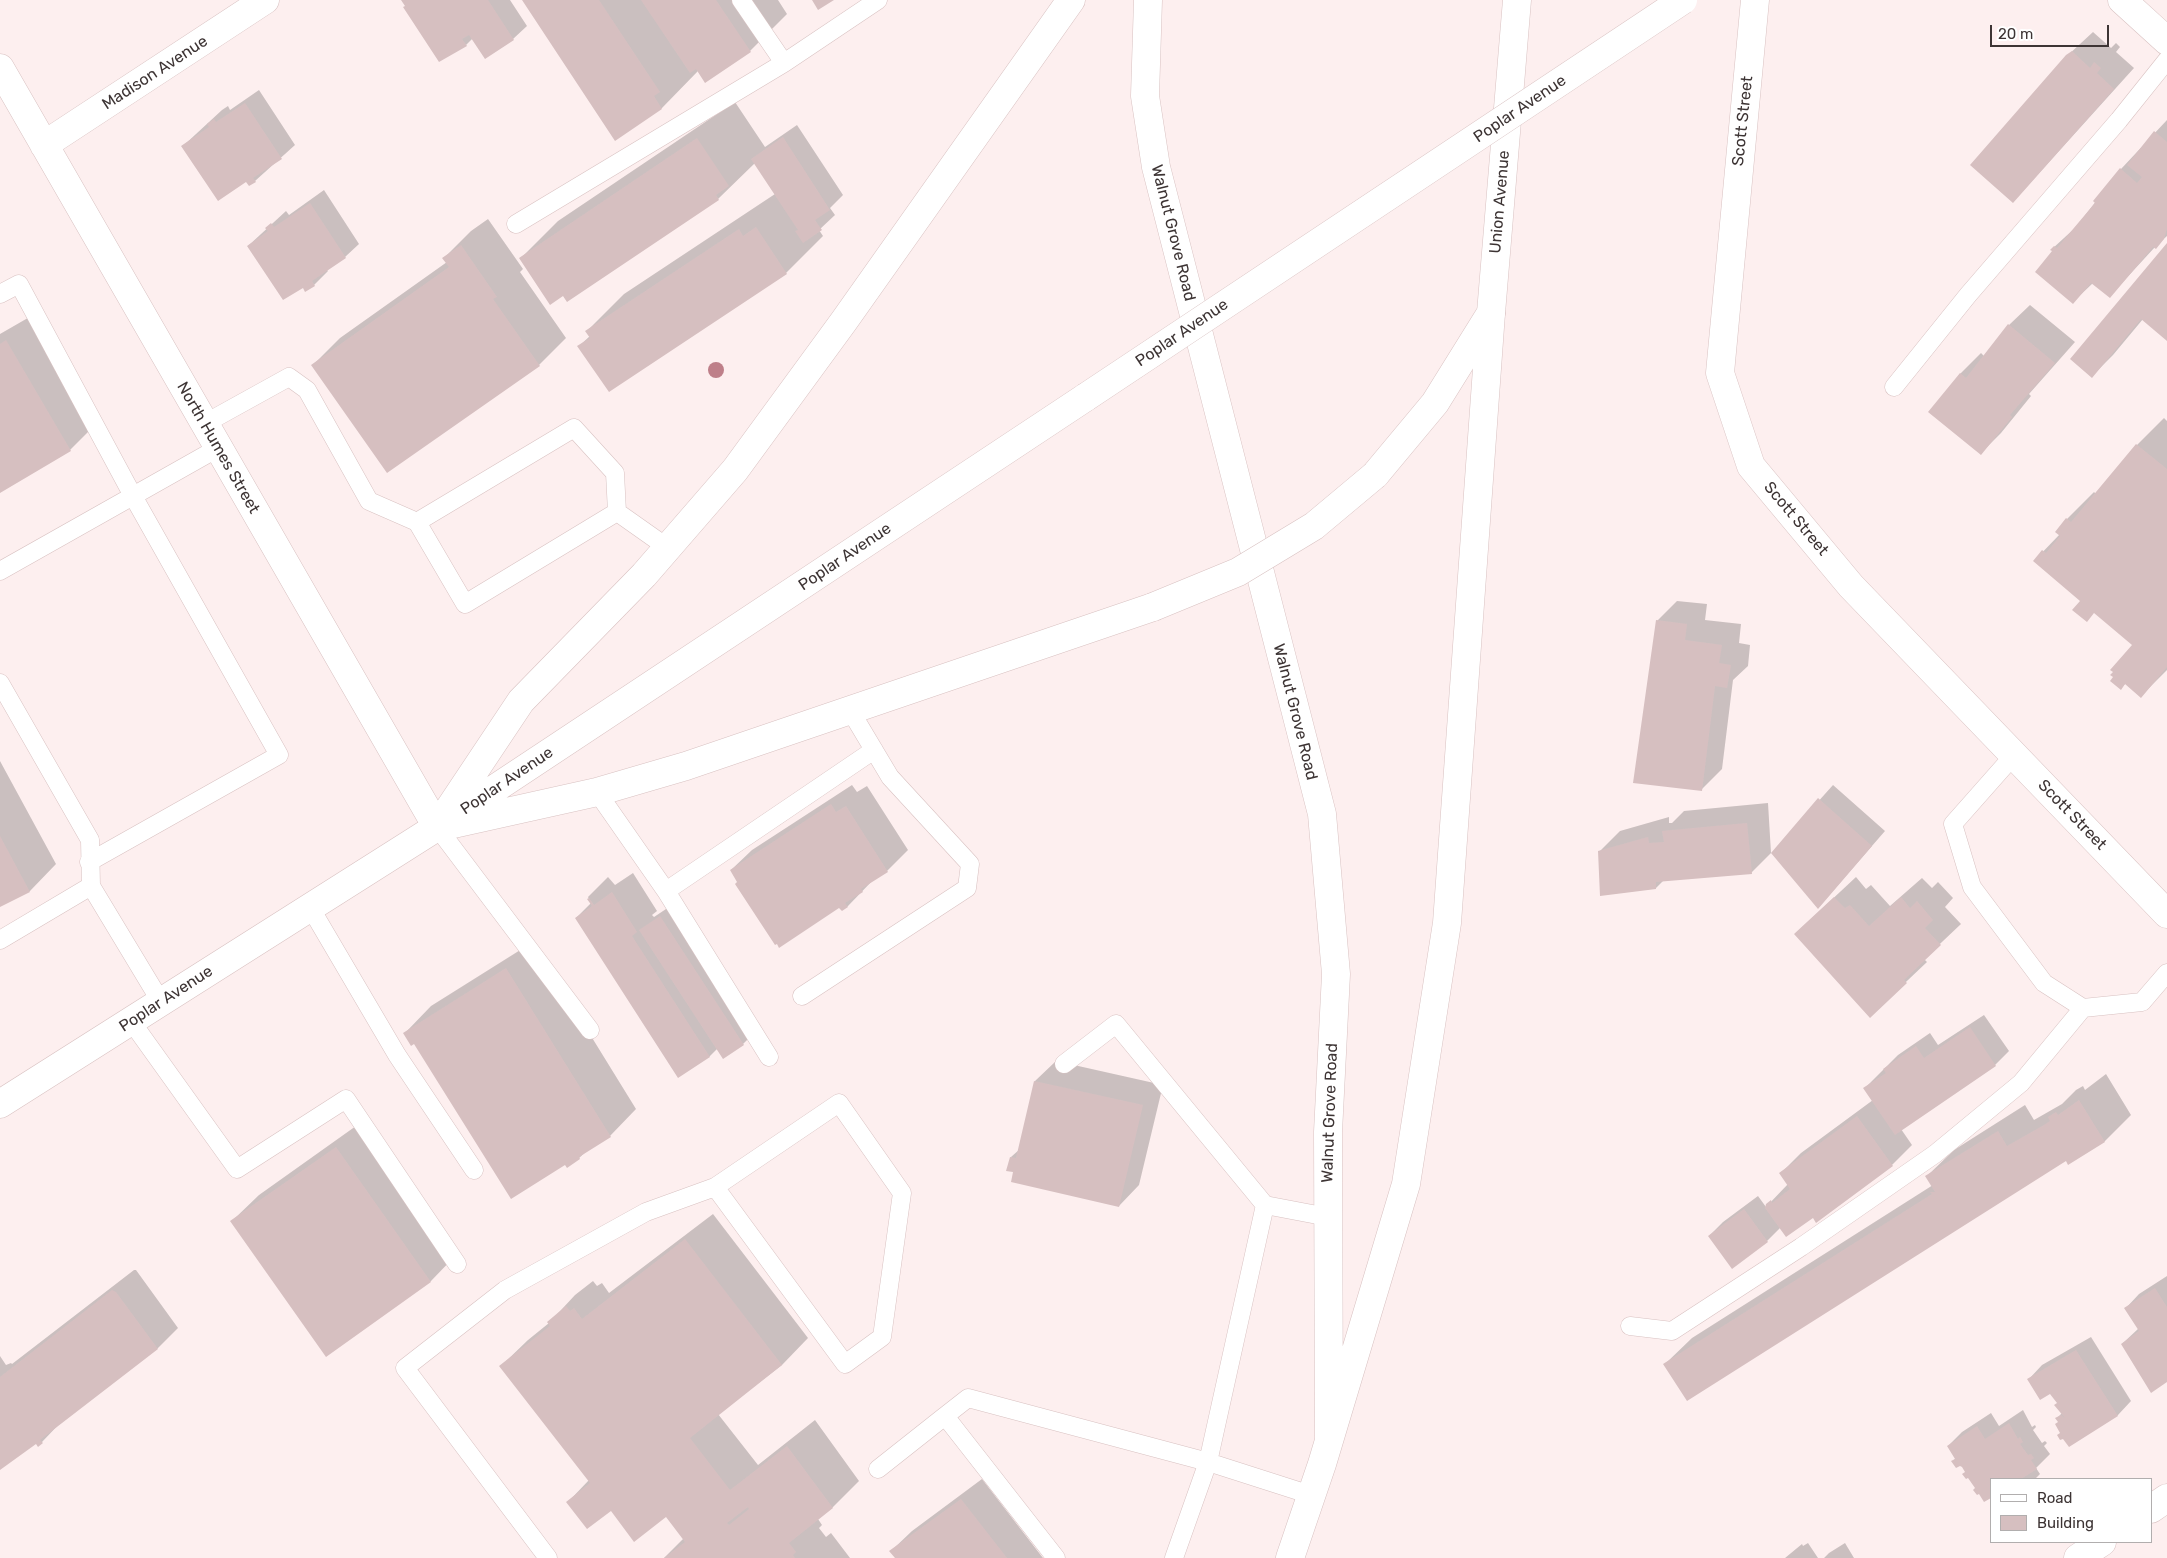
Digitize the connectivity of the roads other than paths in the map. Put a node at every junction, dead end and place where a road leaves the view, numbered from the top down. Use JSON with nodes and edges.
{"nodes":[{"id":1,"x":265,"y":0,"type":"edge"},
{"id":2,"x":741,"y":0,"type":"edge"},
{"id":3,"x":878,"y":0,"type":"edge"},
{"id":4,"x":1071,"y":0,"type":"edge"},
{"id":5,"x":1148,"y":0,"type":"edge"},
{"id":6,"x":1517,"y":0,"type":"edge"},
{"id":7,"x":1683,"y":0,"type":"edge"},
{"id":8,"x":1755,"y":0,"type":"edge"},
{"id":9,"x":2122,"y":0,"type":"edge"},
{"id":10,"x":2167,"y":41,"type":"edge"},
{"id":11,"x":2167,"y":60,"type":"edge"},
{"id":12,"x":784,"y":62,"type":"junction"},
{"id":13,"x":0,"y":68,"type":"edge"},
{"id":14,"x":44,"y":146,"type":"junction"},
{"id":15,"x":516,"y":224,"type":"dead end"},
{"id":16,"x":0,"y":294,"type":"edge"},
{"id":17,"x":1491,"y":313,"type":"junction"},
{"id":18,"x":1894,"y":387,"type":"dead end"},
{"id":19,"x":204,"y":424,"type":"junction"},
{"id":20,"x":218,"y":448,"type":"junction"},
{"id":21,"x":133,"y":496,"type":"junction"},
{"id":22,"x":617,"y":512,"type":"junction"},
{"id":23,"x":417,"y":522,"type":"junction"},
{"id":24,"x":668,"y":548,"type":"junction"},
{"id":25,"x":0,"y":571,"type":"edge"},
{"id":26,"x":0,"y":683,"type":"edge"},
{"id":27,"x":850,"y":710,"type":"junction"},
{"id":28,"x":874,"y":750,"type":"junction"},
{"id":29,"x":2014,"y":755,"type":"junction"},
{"id":30,"x":597,"y":792,"type":"junction"},
{"id":31,"x":437,"y":827,"type":"junction"},
{"id":32,"x":89,"y":862,"type":"junction"},
{"id":33,"x":91,"y":886,"type":"junction"},
{"id":34,"x":666,"y":891,"type":"junction"},
{"id":35,"x":310,"y":907,"type":"junction"},
{"id":36,"x":2167,"y":914,"type":"edge"},
{"id":37,"x":0,"y":940,"type":"edge"},
{"id":38,"x":2167,"y":973,"type":"edge"},
{"id":39,"x":802,"y":996,"type":"dead end"},
{"id":40,"x":161,"y":1002,"type":"junction"},
{"id":41,"x":2083,"y":1008,"type":"junction"},
{"id":42,"x":131,"y":1021,"type":"junction"},
{"id":43,"x":590,"y":1030,"type":"dead end"},
{"id":44,"x":769,"y":1057,"type":"dead end"},
{"id":45,"x":1064,"y":1064,"type":"dead end"},
{"id":46,"x":0,"y":1104,"type":"edge"},
{"id":47,"x":474,"y":1170,"type":"dead end"},
{"id":48,"x":715,"y":1187,"type":"junction"},
{"id":49,"x":1265,"y":1205,"type":"junction"},
{"id":50,"x":1328,"y":1217,"type":"junction"},
{"id":51,"x":457,"y":1264,"type":"dead end"},
{"id":52,"x":1630,"y":1326,"type":"dead end"},
{"id":53,"x":945,"y":1416,"type":"junction"},
{"id":54,"x":1329,"y":1439,"type":"junction"},
{"id":55,"x":1208,"y":1462,"type":"junction"},
{"id":56,"x":878,"y":1469,"type":"dead end"},
{"id":57,"x":1311,"y":1496,"type":"junction"},
{"id":58,"x":2167,"y":1498,"type":"edge"},
{"id":59,"x":2152,"y":1508,"type":"edge"},
{"id":60,"x":2100,"y":1543,"type":"edge"},
{"id":61,"x":548,"y":1558,"type":"edge"},
{"id":62,"x":1056,"y":1558,"type":"edge"},
{"id":63,"x":1174,"y":1558,"type":"edge"},
{"id":64,"x":1290,"y":1558,"type":"edge"},
{"id":65,"x":2078,"y":1558,"type":"edge"}],
"edges":[{"from":1,"to":14,"type":"main road","name":"Madison Avenue"},
{"from":2,"to":12,"type":"lane"},
{"from":3,"to":12,"type":"lane"},
{"from":4,"to":24,"type":"main road"},
{"from":5,"to":50,"type":"main road","name":"Walnut Grove Road"},
{"from":6,"to":17,"type":"main road","name":"Union Avenue"},
{"from":7,"to":31,"type":"main road","name":"Poplar Avenue","bridge":true},
{"from":8,"to":29,"type":"main road","name":"Scott Street"},
{"from":9,"to":10,"type":"main road"},
{"from":11,"to":18,"type":"lane"},
{"from":12,"to":15,"type":"lane"},
{"from":13,"to":14,"type":"main road","name":"North Humes Street"},
{"from":14,"to":19,"type":"main road","name":"North Humes Street"},
{"from":16,"to":21,"type":"lane"},
{"from":17,"to":27,"type":"main road","bridge":true},
{"from":17,"to":54,"type":"main road","name":"Walnut Grove Road"},
{"from":19,"to":20,"type":"main road","name":"North Humes Street"},
{"from":19,"to":23,"type":"lane"},
{"from":20,"to":21,"type":"lane"},
{"from":20,"to":31,"type":"main road","name":"North Humes Street"},
{"from":21,"to":25,"type":"lane"},
{"from":21,"to":32,"type":"lane"},
{"from":22,"to":23,"type":"lane"},
{"from":22,"to":23,"type":"lane"},
{"from":22,"to":24,"type":"lane"},
{"from":24,"to":31,"type":"main road"},
{"from":26,"to":32,"type":"lane"},
{"from":27,"to":28,"type":"lane"},
{"from":27,"to":30,"type":"main road"},
{"from":28,"to":34,"type":"lane"},
{"from":28,"to":39,"type":"lane"},
{"from":29,"to":36,"type":"main road","name":"Scott Street"},
{"from":29,"to":41,"type":"lane"},
{"from":30,"to":31,"type":"main road"},
{"from":30,"to":34,"type":"lane"},
{"from":31,"to":35,"type":"main road","name":"Poplar Avenue"},
{"from":31,"to":43,"type":"lane"},
{"from":32,"to":33,"type":"lane"},
{"from":33,"to":37,"type":"lane"},
{"from":33,"to":40,"type":"lane"},
{"from":34,"to":44,"type":"lane"},
{"from":35,"to":40,"type":"main road","name":"Poplar Avenue"},
{"from":35,"to":47,"type":"lane"},
{"from":38,"to":41,"type":"lane"},
{"from":40,"to":42,"type":"main road","name":"Poplar Avenue"},
{"from":41,"to":52,"type":"lane"},
{"from":42,"to":46,"type":"main road","name":"Poplar Avenue"},
{"from":42,"to":51,"type":"lane"},
{"from":45,"to":49,"type":"lane"},
{"from":48,"to":48,"type":"lane"},
{"from":48,"to":61,"type":"lane"},
{"from":49,"to":50,"type":"lane"},
{"from":49,"to":55,"type":"lane"},
{"from":50,"to":54,"type":"main road","name":"Walnut Grove Road"},
{"from":53,"to":55,"type":"lane"},
{"from":53,"to":56,"type":"lane"},
{"from":53,"to":62,"type":"lane"},
{"from":54,"to":57,"type":"main road","name":"Walnut Grove Road"},
{"from":55,"to":57,"type":"lane"},
{"from":55,"to":63,"type":"lane"},
{"from":57,"to":64,"type":"main road","name":"Walnut Grove Road"},
{"from":58,"to":59,"type":"main road"},
{"from":60,"to":65,"type":"main road"}]}
